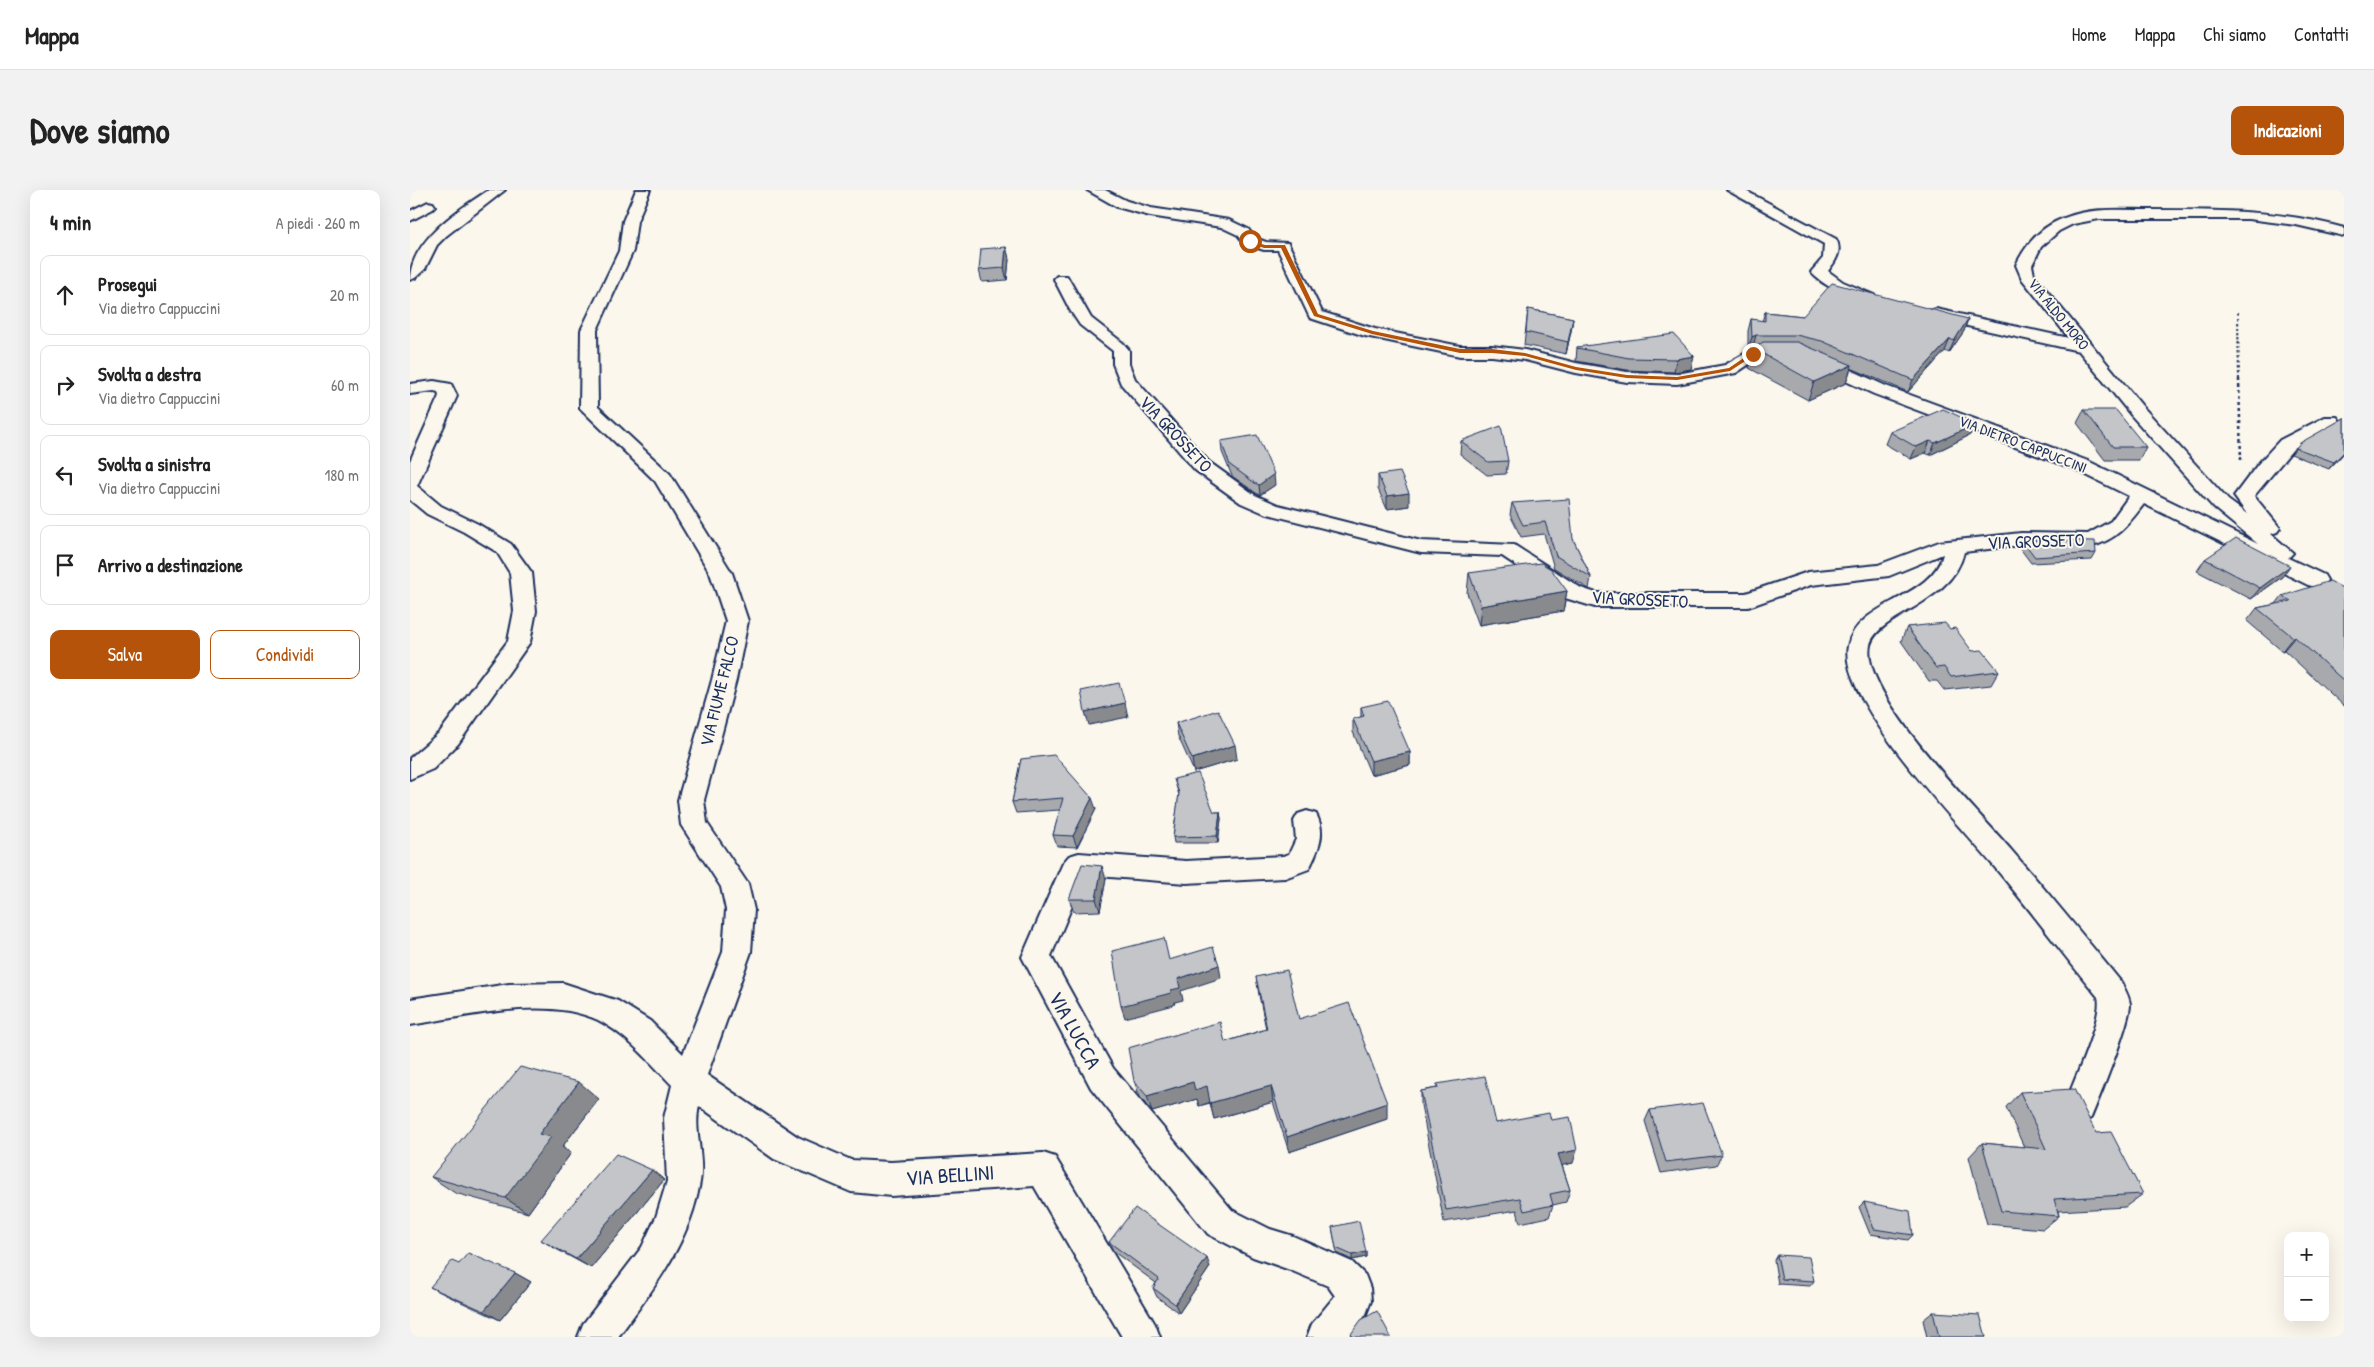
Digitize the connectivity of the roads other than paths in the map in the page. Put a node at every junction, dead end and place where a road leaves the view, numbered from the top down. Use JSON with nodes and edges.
{"nodes":[{"id":1,"x":498,"y":190,"type":"edge"},
{"id":2,"x":643,"y":190,"type":"edge"},
{"id":3,"x":1094,"y":190,"type":"edge"},
{"id":4,"x":1734,"y":190,"type":"edge"},
{"id":5,"x":428,"y":206,"type":"dead end"},
{"id":6,"x":410,"y":217,"type":"edge"},
{"id":7,"x":2344,"y":232,"type":"edge"},
{"id":8,"x":410,"y":275,"type":"edge"},
{"id":9,"x":1062,"y":279,"type":"dead end"},
{"id":10,"x":1884,"y":302,"type":"edge"},
{"id":11,"x":1922,"y":311,"type":"edge"},
{"id":12,"x":2085,"y":346,"type":"junction"},
{"id":13,"x":410,"y":389,"type":"edge"},
{"id":14,"x":2331,"y":421,"type":"dead end"},
{"id":15,"x":410,"y":482,"type":"edge"},
{"id":16,"x":410,"y":490,"type":"edge"},
{"id":17,"x":2141,"y":494,"type":"junction"},
{"id":18,"x":1955,"y":546,"type":"junction"},
{"id":19,"x":2323,"y":585,"type":"junction"},
{"id":20,"x":410,"y":770,"type":"edge"},
{"id":21,"x":1307,"y":821,"type":"dead end"},
{"id":22,"x":410,"y":1012,"type":"edge"},
{"id":23,"x":689,"y":1081,"type":"junction"},
{"id":24,"x":2080,"y":1106,"type":"edge"},
{"id":25,"x":596,"y":1337,"type":"edge"},
{"id":26,"x":1142,"y":1337,"type":"edge"},
{"id":27,"x":1325,"y":1337,"type":"edge"}],
"edges":[{"from":1,"to":8,"type":"street"},
{"from":2,"to":23,"type":"street","name":"VIA FIUME FALCO"},
{"from":3,"to":17,"type":"street","name":"VIA DIETRO CAPPUCCINI"},
{"from":4,"to":10,"type":"street"},
{"from":5,"to":6,"type":"street"},
{"from":7,"to":12,"type":"street","name":"VIA ALDO MORO"},
{"from":9,"to":18,"type":"street","name":"VIA GROSSETO"},
{"from":11,"to":12,"type":"street"},
{"from":12,"to":19,"type":"street","name":"VIA ALDO MORO"},
{"from":13,"to":15,"type":"street"},
{"from":14,"to":19,"type":"street"},
{"from":16,"to":20,"type":"street"},
{"from":17,"to":18,"type":"street","name":"VIA GROSSETO"},
{"from":17,"to":19,"type":"street","name":"VIA DIETRO CAPPUCCINI"},
{"from":18,"to":24,"type":"street"},
{"from":21,"to":27,"type":"street","name":"VIA LUCCA"},
{"from":22,"to":23,"type":"street"},
{"from":23,"to":25,"type":"street","name":"VIA FIUME FALCO"},
{"from":23,"to":26,"type":"street","name":"VIA BELLINI"}]}
